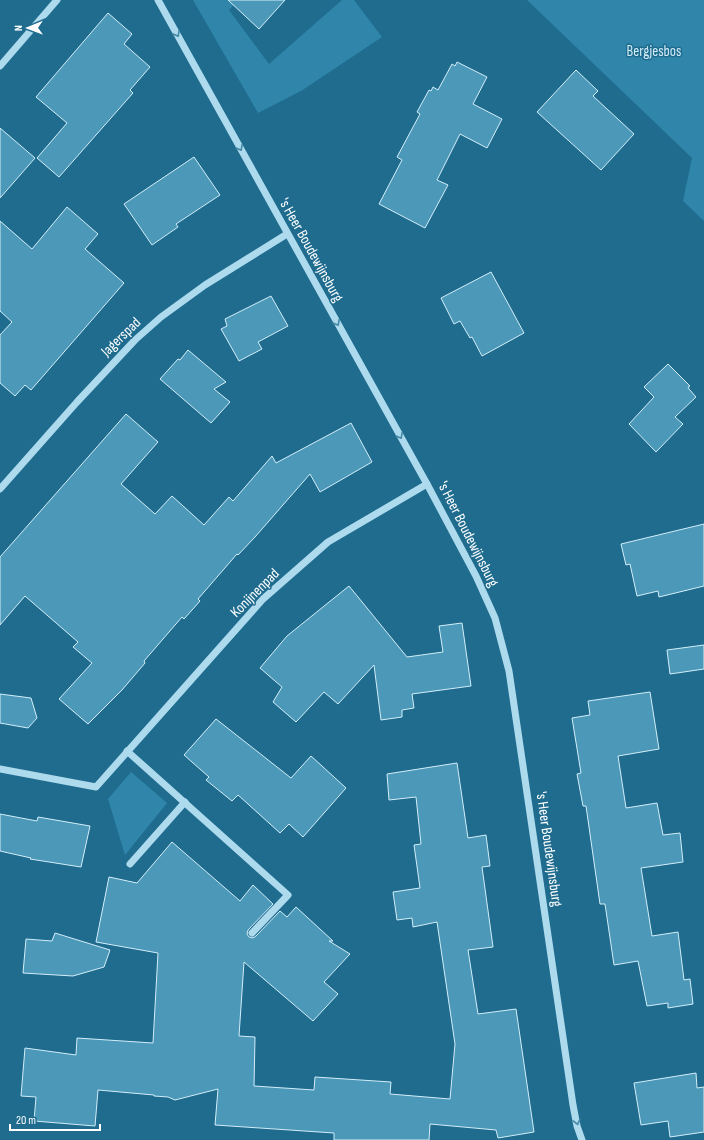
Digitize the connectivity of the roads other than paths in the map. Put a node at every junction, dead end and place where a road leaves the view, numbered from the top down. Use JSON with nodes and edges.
{"nodes":[{"id":1,"x":57,"y":0,"type":"edge"},
{"id":2,"x":158,"y":0,"type":"edge"},
{"id":3,"x":0,"y":66,"type":"edge"},
{"id":4,"x":287,"y":234,"type":"junction"},
{"id":5,"x":427,"y":484,"type":"junction"},
{"id":6,"x":0,"y":489,"type":"edge"},
{"id":7,"x":127,"y":751,"type":"junction"},
{"id":8,"x":0,"y":769,"type":"edge"},
{"id":9,"x":185,"y":802,"type":"junction"},
{"id":10,"x":130,"y":864,"type":"dead end"},
{"id":11,"x":252,"y":933,"type":"dead end"},
{"id":12,"x":582,"y":1140,"type":"edge"}],
"edges":[{"from":1,"to":3,"type":"street"},
{"from":2,"to":4,"type":"street","name":"'s Heer Boudewijnsburg","one_way":true},
{"from":4,"to":5,"type":"street","name":"'s Heer Boudewijnsburg","one_way":true},
{"from":4,"to":6,"type":"street","name":"Jagerspad"},
{"from":5,"to":7,"type":"street","name":"Konijnenpad"},
{"from":5,"to":12,"type":"street","name":"'s Heer Boudewijnsburg","one_way":true},
{"from":7,"to":8,"type":"street","name":"Konijnenpad"},
{"from":7,"to":9,"type":"street"},
{"from":9,"to":10,"type":"street"},
{"from":9,"to":11,"type":"street"}]}
